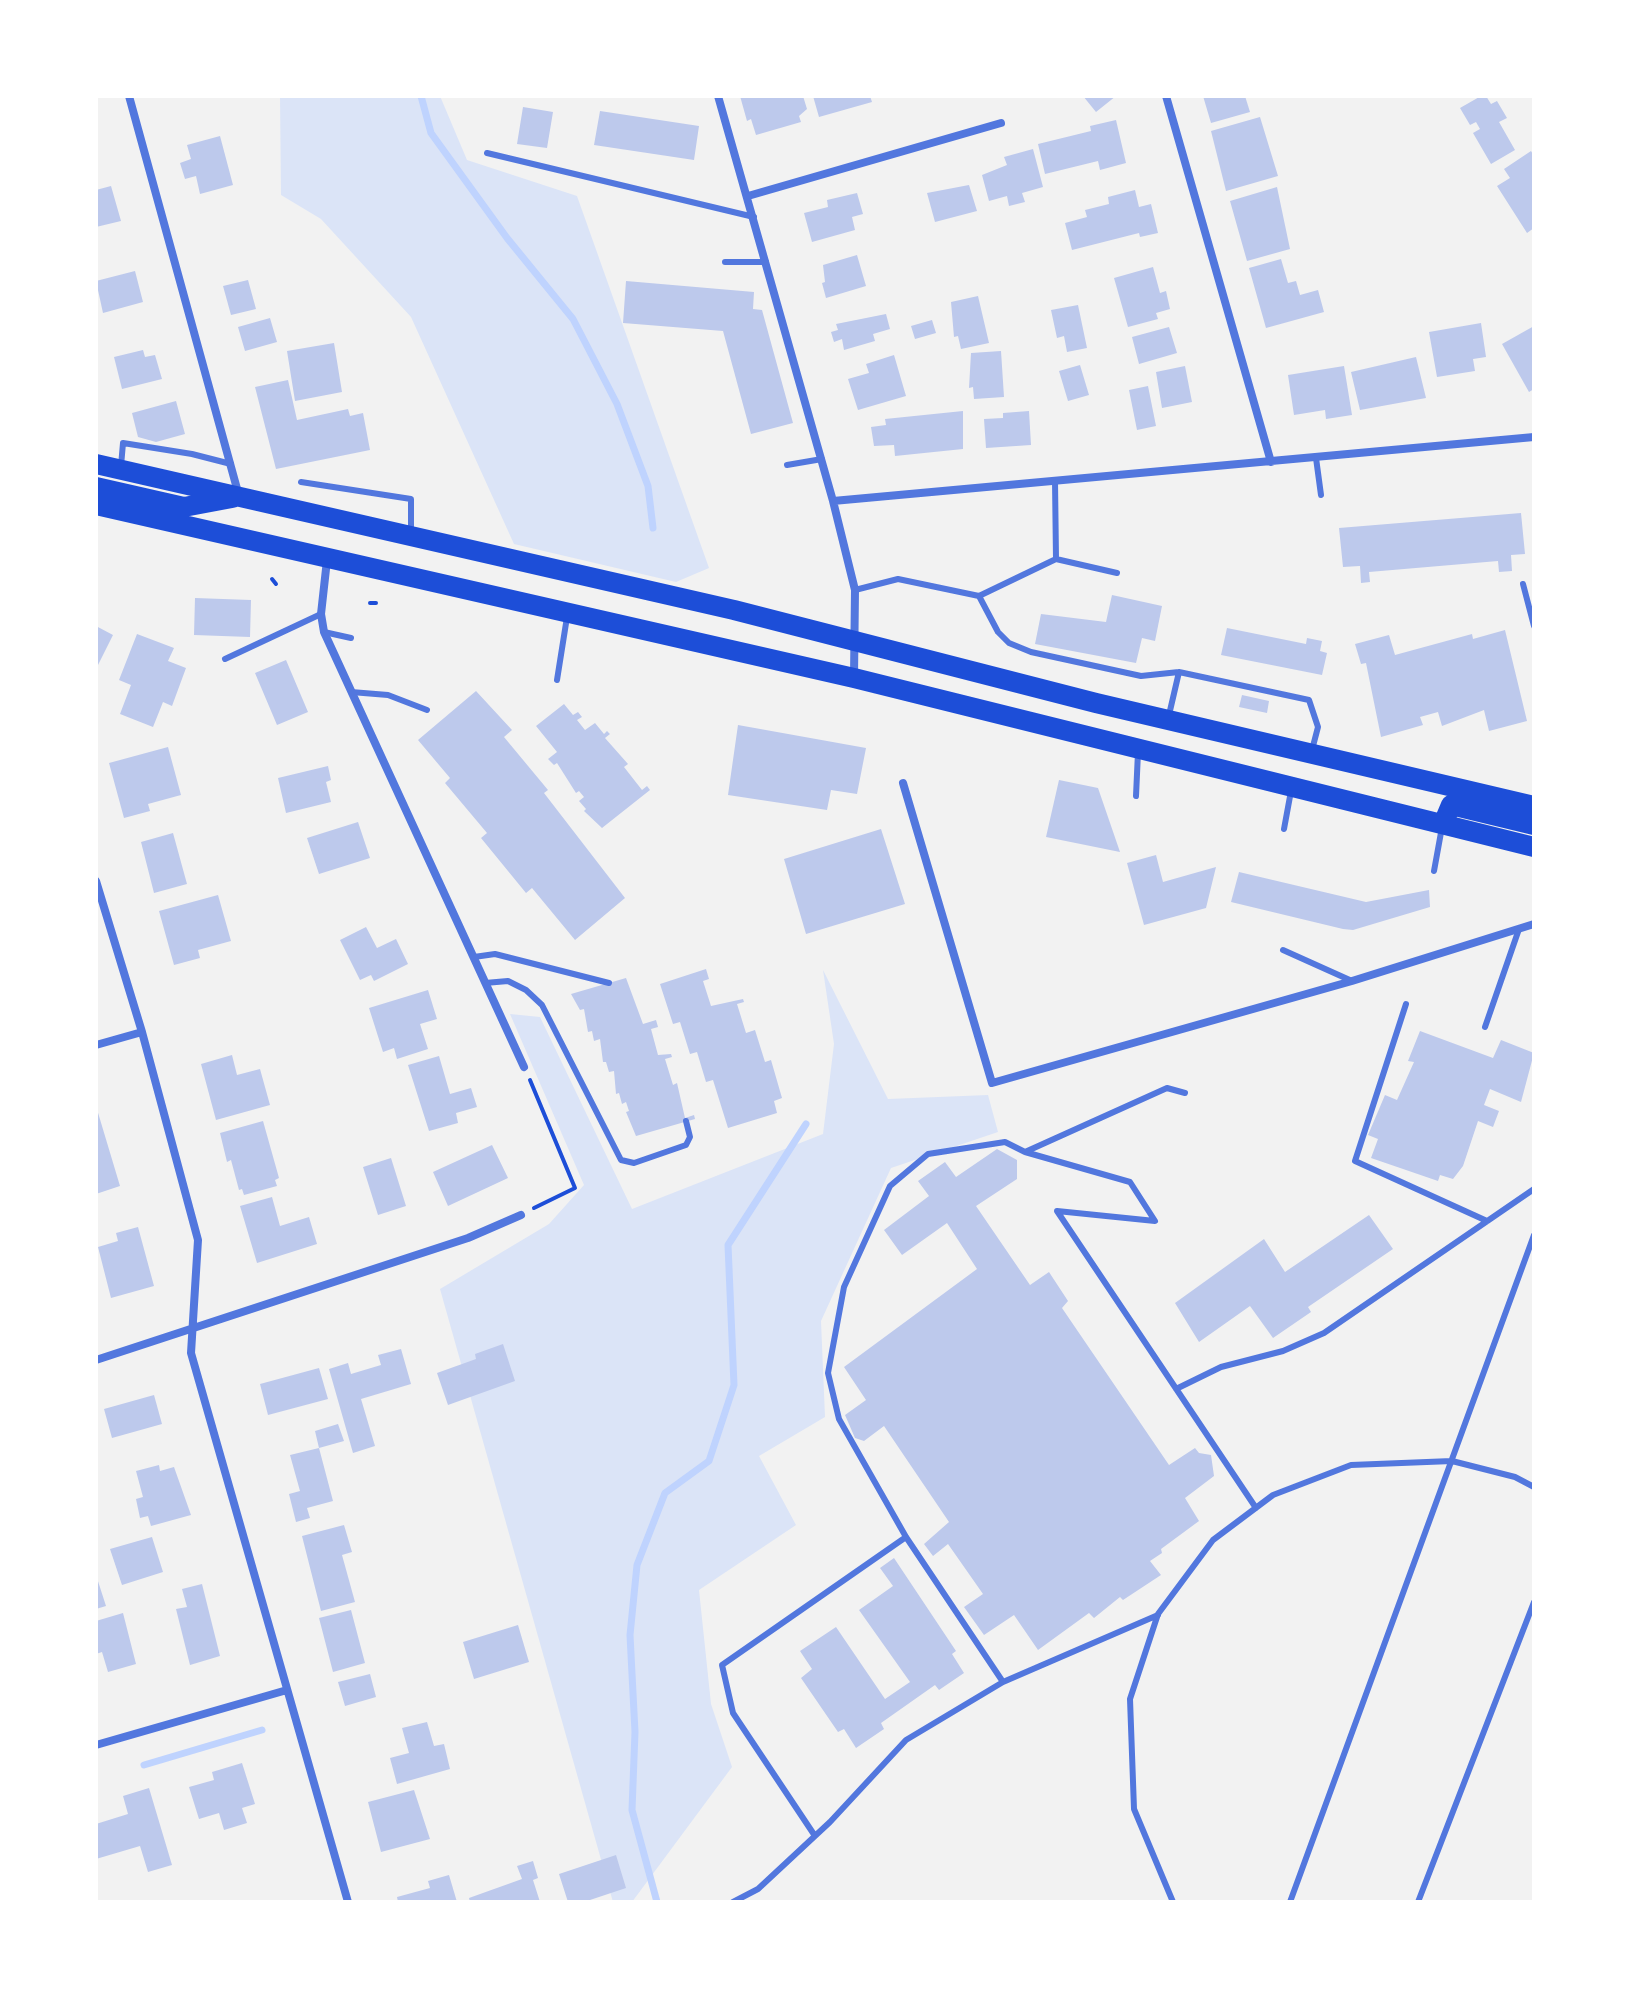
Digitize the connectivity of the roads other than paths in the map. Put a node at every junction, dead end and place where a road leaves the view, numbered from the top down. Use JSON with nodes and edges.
{"nodes":[{"id":1,"x":129,"y":96,"type":"edge"},
{"id":2,"x":718,"y":96,"type":"edge"},
{"id":3,"x":1166,"y":96,"type":"edge"},
{"id":4,"x":1001,"y":123,"type":"dead end"},
{"id":5,"x":487,"y":153,"type":"dead end"},
{"id":6,"x":748,"y":196,"type":"junction"},
{"id":7,"x":754,"y":217,"type":"junction"},
{"id":8,"x":725,"y":262,"type":"dead end"},
{"id":9,"x":766,"y":262,"type":"junction"},
{"id":10,"x":1534,"y":437,"type":"edge"},
{"id":11,"x":1316,"y":458,"type":"junction"},
{"id":12,"x":822,"y":459,"type":"junction"},
{"id":13,"x":1271,"y":462,"type":"junction"},
{"id":14,"x":96,"y":464,"type":"edge"},
{"id":15,"x":231,"y":464,"type":"junction"},
{"id":16,"x":787,"y":465,"type":"dead end"},
{"id":17,"x":121,"y":470,"type":"junction"},
{"id":18,"x":1055,"y":481,"type":"junction"},
{"id":19,"x":301,"y":482,"type":"dead end"},
{"id":20,"x":96,"y":487,"type":"edge"},
{"id":21,"x":1321,"y":495,"type":"dead end"},
{"id":22,"x":239,"y":497,"type":"junction"},
{"id":23,"x":833,"y":501,"type":"junction"},
{"id":24,"x":96,"y":505,"type":"edge"},
{"id":25,"x":411,"y":536,"type":"junction"},
{"id":26,"x":327,"y":559,"type":"junction"},
{"id":27,"x":1056,"y":559,"type":"junction"},
{"id":28,"x":1117,"y":573,"type":"dead end"},
{"id":29,"x":1523,"y":584,"type":"dead end"},
{"id":30,"x":855,"y":590,"type":"junction"},
{"id":31,"x":979,"y":596,"type":"junction"},
{"id":32,"x":568,"y":611,"type":"junction"},
{"id":33,"x":321,"y":614,"type":"junction"},
{"id":34,"x":1534,"y":626,"type":"edge"},
{"id":35,"x":324,"y":632,"type":"junction"},
{"id":36,"x":351,"y":638,"type":"dead end"},
{"id":37,"x":857,"y":640,"type":"junction"},
{"id":38,"x":225,"y":659,"type":"dead end"},
{"id":39,"x":1179,"y":672,"type":"junction"},
{"id":40,"x":854,"y":678,"type":"junction"},
{"id":41,"x":557,"y":680,"type":"dead end"},
{"id":42,"x":351,"y":692,"type":"junction"},
{"id":43,"x":427,"y":710,"type":"dead end"},
{"id":44,"x":1168,"y":720,"type":"junction"},
{"id":45,"x":1138,"y":749,"type":"junction"},
{"id":46,"x":1312,"y":754,"type":"junction"},
{"id":47,"x":903,"y":783,"type":"dead end"},
{"id":48,"x":1292,"y":787,"type":"junction"},
{"id":49,"x":1136,"y":796,"type":"dead end"},
{"id":50,"x":1534,"y":806,"type":"edge"},
{"id":51,"x":1443,"y":824,"type":"junction"},
{"id":52,"x":1534,"y":825,"type":"edge"},
{"id":53,"x":1284,"y":829,"type":"dead end"},
{"id":54,"x":1534,"y":847,"type":"edge"},
{"id":55,"x":1434,"y":871,"type":"dead end"},
{"id":56,"x":96,"y":881,"type":"edge"},
{"id":57,"x":1534,"y":924,"type":"edge"},
{"id":58,"x":1519,"y":929,"type":"junction"},
{"id":59,"x":1283,"y":950,"type":"dead end"},
{"id":60,"x":474,"y":957,"type":"junction"},
{"id":61,"x":1352,"y":981,"type":"junction"},
{"id":62,"x":485,"y":983,"type":"junction"},
{"id":63,"x":609,"y":983,"type":"dead end"},
{"id":64,"x":1406,"y":1004,"type":"dead end"},
{"id":65,"x":1485,"y":1027,"type":"dead end"},
{"id":66,"x":142,"y":1032,"type":"junction"},
{"id":67,"x":96,"y":1045,"type":"edge"},
{"id":68,"x":524,"y":1067,"type":"road end"},
{"id":69,"x":1185,"y":1093,"type":"dead end"},
{"id":70,"x":686,"y":1121,"type":"dead end"},
{"id":71,"x":1025,"y":1152,"type":"junction"},
{"id":72,"x":1534,"y":1189,"type":"edge"},
{"id":73,"x":521,"y":1215,"type":"road end"},
{"id":74,"x":1487,"y":1221,"type":"junction"},
{"id":75,"x":1534,"y":1235,"type":"edge"},
{"id":76,"x":191,"y":1329,"type":"junction"},
{"id":77,"x":96,"y":1360,"type":"edge"},
{"id":78,"x":1176,"y":1389,"type":"junction"},
{"id":79,"x":1452,"y":1461,"type":"junction"},
{"id":80,"x":1534,"y":1487,"type":"edge"},
{"id":81,"x":1256,"y":1508,"type":"junction"},
{"id":82,"x":906,"y":1537,"type":"junction"},
{"id":83,"x":1534,"y":1602,"type":"edge"},
{"id":84,"x":1158,"y":1614,"type":"junction"},
{"id":85,"x":1003,"y":1682,"type":"junction"},
{"id":86,"x":287,"y":1690,"type":"junction"},
{"id":87,"x":96,"y":1745,"type":"edge"},
{"id":88,"x":815,"y":1836,"type":"junction"},
{"id":89,"x":348,"y":1902,"type":"edge"},
{"id":90,"x":733,"y":1902,"type":"edge"},
{"id":91,"x":1173,"y":1902,"type":"edge"},
{"id":92,"x":1290,"y":1902,"type":"edge"},
{"id":93,"x":1418,"y":1902,"type":"edge"}],
"edges":[{"from":1,"to":15,"type":"street"},
{"from":2,"to":6,"type":"street"},
{"from":3,"to":13,"type":"street"},
{"from":4,"to":6,"type":"street"},
{"from":5,"to":7,"type":"lane"},
{"from":6,"to":7,"type":"street"},
{"from":7,"to":9,"type":"street"},
{"from":8,"to":9,"type":"lane"},
{"from":9,"to":12,"type":"street"},
{"from":10,"to":11,"type":"street"},
{"from":11,"to":13,"type":"street"},
{"from":11,"to":21,"type":"lane"},
{"from":12,"to":16,"type":"lane"},
{"from":12,"to":23,"type":"street"},
{"from":13,"to":18,"type":"street"},
{"from":14,"to":17,"type":"main road"},
{"from":15,"to":17,"type":"lane"},
{"from":15,"to":22,"type":"street"},
{"from":17,"to":22,"type":"main road"},
{"from":18,"to":23,"type":"street"},
{"from":18,"to":27,"type":"lane"},
{"from":19,"to":25,"type":"lane"},
{"from":20,"to":22,"type":"main road"},
{"from":22,"to":25,"type":"main road"},
{"from":23,"to":30,"type":"street"},
{"from":24,"to":26,"type":"main road"},
{"from":25,"to":37,"type":"main road"},
{"from":26,"to":32,"type":"main road"},
{"from":26,"to":33,"type":"street"},
{"from":27,"to":28,"type":"lane"},
{"from":27,"to":31,"type":"lane"},
{"from":29,"to":34,"type":"lane"},
{"from":30,"to":31,"type":"lane"},
{"from":30,"to":37,"type":"street"},
{"from":31,"to":39,"type":"lane"},
{"from":32,"to":40,"type":"main road"},
{"from":32,"to":41,"type":"lane"},
{"from":33,"to":35,"type":"street"},
{"from":33,"to":38,"type":"lane"},
{"from":35,"to":36,"type":"lane"},
{"from":35,"to":42,"type":"street"},
{"from":37,"to":40,"type":"street"},
{"from":37,"to":44,"type":"main road"},
{"from":39,"to":44,"type":"lane"},
{"from":39,"to":46,"type":"lane"},
{"from":40,"to":45,"type":"main road"},
{"from":42,"to":43,"type":"lane"},
{"from":42,"to":60,"type":"street"},
{"from":44,"to":46,"type":"main road"},
{"from":45,"to":48,"type":"main road"},
{"from":45,"to":49,"type":"lane"},
{"from":46,"to":50,"type":"main road"},
{"from":47,"to":61,"type":"street"},
{"from":48,"to":51,"type":"main road"},
{"from":48,"to":53,"type":"lane"},
{"from":51,"to":52,"type":"main road"},
{"from":51,"to":54,"type":"main road"},
{"from":51,"to":55,"type":"lane"},
{"from":56,"to":66,"type":"street"},
{"from":57,"to":58,"type":"street"},
{"from":58,"to":61,"type":"street"},
{"from":58,"to":65,"type":"lane"},
{"from":59,"to":61,"type":"lane"},
{"from":60,"to":62,"type":"street"},
{"from":60,"to":63,"type":"lane"},
{"from":62,"to":68,"type":"street"},
{"from":62,"to":70,"type":"lane"},
{"from":64,"to":74,"type":"lane"},
{"from":66,"to":67,"type":"street"},
{"from":66,"to":76,"type":"street"},
{"from":69,"to":71,"type":"lane"},
{"from":71,"to":78,"type":"lane"},
{"from":71,"to":82,"type":"lane"},
{"from":72,"to":74,"type":"lane"},
{"from":73,"to":76,"type":"street"},
{"from":74,"to":78,"type":"lane"},
{"from":75,"to":79,"type":"lane"},
{"from":76,"to":77,"type":"street"},
{"from":76,"to":86,"type":"street"},
{"from":78,"to":81,"type":"lane"},
{"from":79,"to":80,"type":"lane"},
{"from":79,"to":81,"type":"lane"},
{"from":79,"to":92,"type":"lane"},
{"from":81,"to":84,"type":"lane"},
{"from":82,"to":85,"type":"lane"},
{"from":82,"to":88,"type":"lane"},
{"from":83,"to":93,"type":"lane"},
{"from":84,"to":85,"type":"lane"},
{"from":84,"to":91,"type":"lane"},
{"from":85,"to":88,"type":"lane"},
{"from":86,"to":87,"type":"street"},
{"from":86,"to":89,"type":"street"},
{"from":88,"to":90,"type":"lane"}]}
